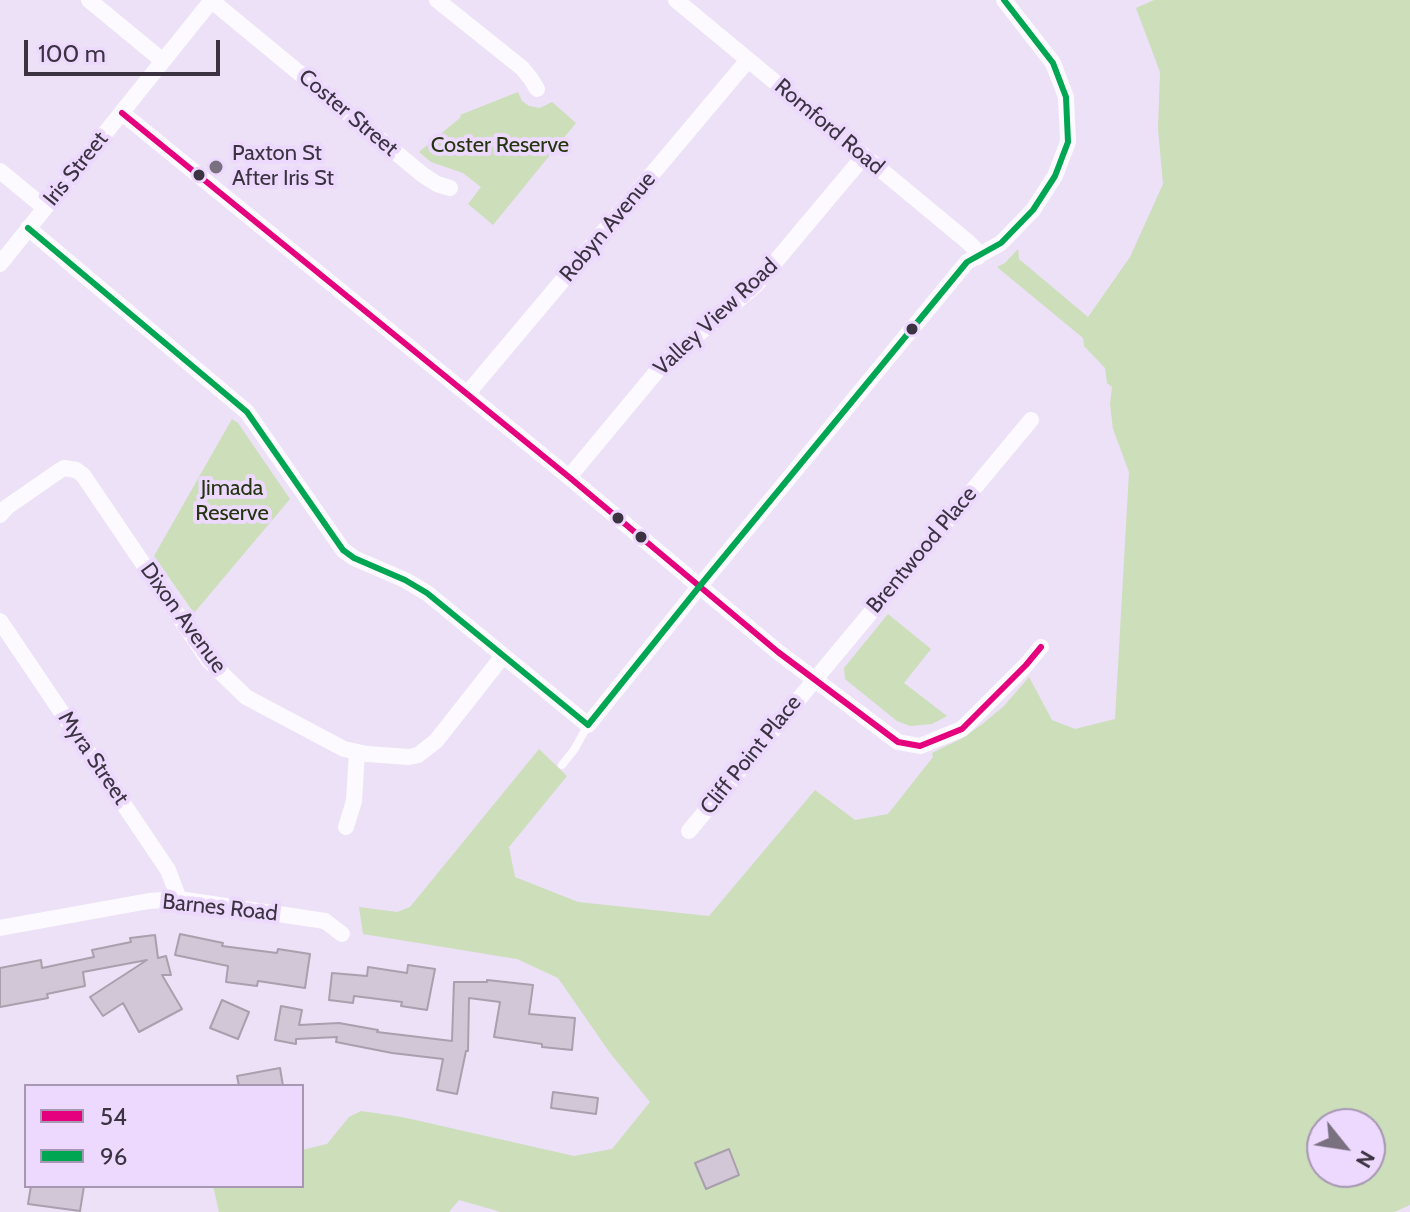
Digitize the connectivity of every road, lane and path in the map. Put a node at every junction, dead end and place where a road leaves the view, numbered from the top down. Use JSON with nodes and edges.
{"nodes":[{"id":1,"x":89,"y":0,"type":"edge"},
{"id":2,"x":212,"y":0,"type":"edge"},
{"id":3,"x":437,"y":0,"type":"edge"},
{"id":4,"x":676,"y":0,"type":"edge"},
{"id":5,"x":1004,"y":0,"type":"edge"},
{"id":6,"x":748,"y":60,"type":"junction"},
{"id":7,"x":163,"y":61,"type":"junction"},
{"id":8,"x":537,"y":89,"type":"dead end"},
{"id":9,"x":122,"y":113,"type":"junction"},
{"id":10,"x":864,"y":156,"type":"junction"},
{"id":11,"x":0,"y":171,"type":"edge"},
{"id":12,"x":450,"y":188,"type":"dead end"},
{"id":13,"x":45,"y":208,"type":"junction"},
{"id":14,"x":28,"y":228,"type":"junction"},
{"id":15,"x":978,"y":257,"type":"junction"},
{"id":16,"x":0,"y":264,"type":"edge"},
{"id":17,"x":467,"y":394,"type":"junction"},
{"id":18,"x":1031,"y":420,"type":"dead end"},
{"id":19,"x":569,"y":477,"type":"junction"},
{"id":20,"x":0,"y":515,"type":"edge"},
{"id":21,"x":699,"y":587,"type":"junction"},
{"id":22,"x":0,"y":621,"type":"edge"},
{"id":23,"x":1041,"y":647,"type":"dead end"},
{"id":24,"x":503,"y":656,"type":"junction"},
{"id":25,"x":813,"y":680,"type":"junction"},
{"id":26,"x":588,"y":725,"type":"junction"},
{"id":27,"x":357,"y":752,"type":"junction"},
{"id":28,"x":562,"y":765,"type":"dead end"},
{"id":29,"x":346,"y":827,"type":"dead end"},
{"id":30,"x":689,"y":831,"type":"dead end"},
{"id":31,"x":179,"y":899,"type":"junction"},
{"id":32,"x":2,"y":924,"type":"edge"},
{"id":33,"x":342,"y":934,"type":"dead end"}],
"edges":[{"from":1,"to":7,"type":"street"},
{"from":2,"to":7,"type":"street","name":"Iris Street"},
{"from":2,"to":12,"type":"street","name":"Coster Street"},
{"from":3,"to":8,"type":"street"},
{"from":4,"to":6,"type":"street","name":"Romford Road"},
{"from":5,"to":15,"type":"street"},
{"from":6,"to":10,"type":"street","name":"Romford Road"},
{"from":6,"to":17,"type":"street","name":"Robyn Avenue"},
{"from":7,"to":9,"type":"street","name":"Iris Street"},
{"from":9,"to":13,"type":"street","name":"Iris Street"},
{"from":9,"to":17,"type":"street"},
{"from":10,"to":15,"type":"street","name":"Romford Road"},
{"from":10,"to":19,"type":"street","name":"Valley View Road"},
{"from":11,"to":13,"type":"street"},
{"from":13,"to":14,"type":"street","name":"Iris Street"},
{"from":14,"to":16,"type":"street","name":"Iris Street"},
{"from":14,"to":24,"type":"street"},
{"from":15,"to":21,"type":"street"},
{"from":17,"to":19,"type":"street"},
{"from":18,"to":25,"type":"street","name":"Brentwood Place"},
{"from":19,"to":21,"type":"street"},
{"from":20,"to":27,"type":"street","name":"Dixon Avenue"},
{"from":21,"to":25,"type":"street"},
{"from":21,"to":26,"type":"street"},
{"from":22,"to":31,"type":"street","name":"Myra Street"},
{"from":23,"to":25,"type":"street"},
{"from":24,"to":26,"type":"street"},
{"from":24,"to":27,"type":"street","name":"Dixon Avenue"},
{"from":25,"to":30,"type":"street","name":"Cliff Point Place"},
{"from":26,"to":28,"type":"lane"},
{"from":27,"to":29,"type":"street"},
{"from":31,"to":32,"type":"street","name":"Barnes Road"},
{"from":31,"to":33,"type":"street","name":"Barnes Road"}]}
